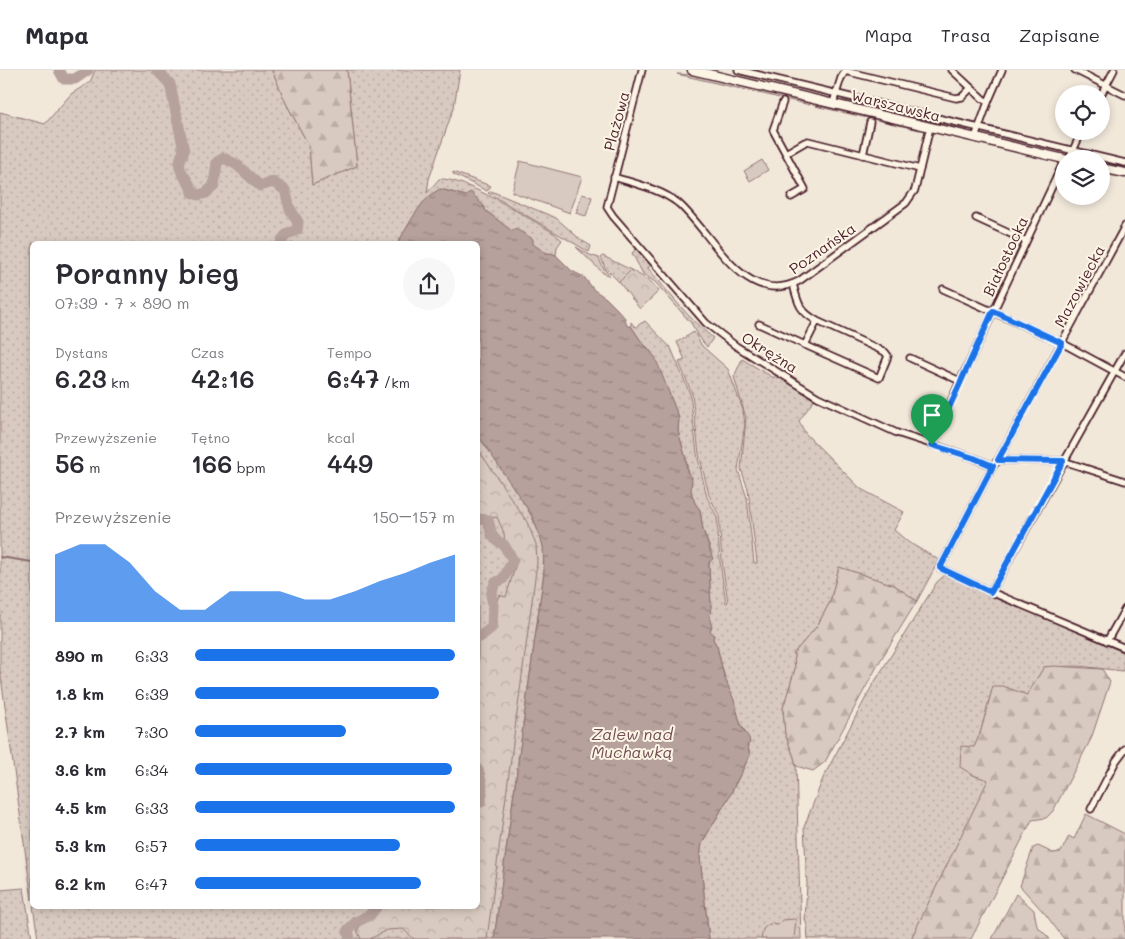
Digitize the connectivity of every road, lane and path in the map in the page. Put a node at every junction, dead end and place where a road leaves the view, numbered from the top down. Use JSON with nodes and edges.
{"nodes":[{"id":1,"x":642,"y":70,"type":"edge"},
{"id":2,"x":692,"y":70,"type":"edge"},
{"id":3,"x":738,"y":70,"type":"edge"},
{"id":4,"x":845,"y":70,"type":"edge"},
{"id":5,"x":952,"y":70,"type":"edge"},
{"id":6,"x":1002,"y":70,"type":"edge"},
{"id":7,"x":1076,"y":70,"type":"edge"},
{"id":8,"x":1114,"y":70,"type":"edge"},
{"id":9,"x":1104,"y":85,"type":"edge"},
{"id":10,"x":1106,"y":85,"type":"edge"},
{"id":11,"x":971,"y":88,"type":"junction"},
{"id":12,"x":1110,"y":88,"type":"edge"},
{"id":13,"x":835,"y":94,"type":"junction"},
{"id":14,"x":1125,"y":95,"type":"edge"},
{"id":15,"x":783,"y":102,"type":"dead end"},
{"id":16,"x":988,"y":102,"type":"junction"},
{"id":17,"x":832,"y":103,"type":"junction"},
{"id":18,"x":870,"y":122,"type":"dead end"},
{"id":19,"x":930,"y":127,"type":"junction"},
{"id":20,"x":978,"y":128,"type":"junction"},
{"id":21,"x":975,"y":138,"type":"junction"},
{"id":22,"x":1077,"y":140,"type":"edge"},
{"id":23,"x":1072,"y":150,"type":"joint"},
{"id":24,"x":786,"y":153,"type":"junction"},
{"id":25,"x":862,"y":155,"type":"junction"},
{"id":26,"x":1055,"y":158,"type":"edge"},
{"id":27,"x":1110,"y":159,"type":"edge"},
{"id":28,"x":1125,"y":163,"type":"edge"},
{"id":29,"x":920,"y":170,"type":"junction"},
{"id":30,"x":1110,"y":170,"type":"edge"},
{"id":31,"x":1125,"y":173,"type":"edge"},
{"id":32,"x":614,"y":178,"type":"junction"},
{"id":33,"x":1055,"y":179,"type":"edge"},
{"id":34,"x":791,"y":197,"type":"dead end"},
{"id":35,"x":976,"y":218,"type":"dead end"},
{"id":36,"x":1125,"y":226,"type":"edge"},
{"id":37,"x":1026,"y":241,"type":"junction"},
{"id":38,"x":793,"y":284,"type":"junction"},
{"id":39,"x":943,"y":289,"type":"dead end"},
{"id":40,"x":993,"y":311,"type":"junction"},
{"id":41,"x":817,"y":321,"type":"junction"},
{"id":42,"x":760,"y":324,"type":"dead end"},
{"id":43,"x":1062,"y":343,"type":"junction"},
{"id":44,"x":805,"y":345,"type":"junction"},
{"id":45,"x":1125,"y":354,"type":"edge"},
{"id":46,"x":910,"y":358,"type":"dead end"},
{"id":47,"x":1115,"y":371,"type":"junction"},
{"id":48,"x":1125,"y":377,"type":"edge"},
{"id":49,"x":960,"y":381,"type":"junction"},
{"id":50,"x":932,"y":445,"type":"junction"},
{"id":51,"x":998,"y":460,"type":"junction"},
{"id":52,"x":1063,"y":461,"type":"junction"},
{"id":53,"x":993,"y":466,"type":"junction"},
{"id":54,"x":1125,"y":480,"type":"edge"},
{"id":55,"x":991,"y":592,"type":"junction"},
{"id":56,"x":1125,"y":609,"type":"edge"},
{"id":57,"x":1107,"y":641,"type":"junction"},
{"id":58,"x":1125,"y":648,"type":"edge"},
{"id":59,"x":1125,"y":749,"type":"edge"},
{"id":60,"x":1091,"y":809,"type":"dead end"}],
"edges":[{"from":1,"to":32,"type":"street","name":"Plażowa"},
{"from":2,"to":17,"type":"main road","name":"Warszawska"},
{"from":3,"to":13,"type":"street"},
{"from":4,"to":11,"type":"street"},
{"from":4,"to":13,"type":"street"},
{"from":5,"to":11,"type":"street"},
{"from":6,"to":16,"type":"street"},
{"from":7,"to":9,"type":"street"},
{"from":8,"to":10,"type":"street"},
{"from":11,"to":16,"type":"street"},
{"from":12,"to":14,"type":"street"},
{"from":13,"to":17,"type":"street"},
{"from":13,"to":20,"type":"street"},
{"from":15,"to":24,"type":"street"},
{"from":16,"to":20,"type":"street"},
{"from":17,"to":19,"type":"main road","name":"Warszawska"},
{"from":18,"to":25,"type":"street"},
{"from":19,"to":21,"type":"main road","name":"Warszawska"},
{"from":19,"to":29,"type":"street","name":"Poznańska"},
{"from":20,"to":21,"type":"street"},
{"from":20,"to":23,"type":"street"},
{"from":21,"to":26,"type":"main road","name":"Warszawska"},
{"from":22,"to":23,"type":"street"},
{"from":24,"to":25,"type":"street"},
{"from":24,"to":34,"type":"street"},
{"from":25,"to":29,"type":"street"},
{"from":27,"to":28,"type":"street"},
{"from":29,"to":38,"type":"street","name":"Poznańska"},
{"from":30,"to":31,"type":"main road"},
{"from":32,"to":38,"type":"street","name":"Poznańska"},
{"from":32,"to":50,"type":"street","name":"Okrężna"},
{"from":33,"to":37,"type":"street","name":"Białostocka"},
{"from":35,"to":37,"type":"street"},
{"from":36,"to":43,"type":"street","name":"Mazowiecka"},
{"from":37,"to":40,"type":"street","name":"Białostocka"},
{"from":38,"to":41,"type":"street"},
{"from":39,"to":40,"type":"street"},
{"from":40,"to":43,"type":"street"},
{"from":40,"to":49,"type":"street","name":"Białostocka"},
{"from":41,"to":44,"type":"street"},
{"from":41,"to":44,"type":"street"},
{"from":42,"to":44,"type":"street"},
{"from":43,"to":47,"type":"street"},
{"from":43,"to":51,"type":"street","name":"Mazowiecka"},
{"from":45,"to":47,"type":"street"},
{"from":46,"to":49,"type":"street"},
{"from":47,"to":48,"type":"street"},
{"from":47,"to":52,"type":"street"},
{"from":49,"to":50,"type":"street","name":"Białostocka"},
{"from":50,"to":53,"type":"street","name":"Okrężna"},
{"from":51,"to":52,"type":"street"},
{"from":51,"to":53,"type":"street","name":"Mazowiecka"},
{"from":52,"to":54,"type":"street"},
{"from":52,"to":55,"type":"street"},
{"from":53,"to":55,"type":"street","name":"Mazowiecka"},
{"from":55,"to":57,"type":"street"},
{"from":56,"to":57,"type":"street"},
{"from":57,"to":58,"type":"street"},
{"from":59,"to":60,"type":"street"}]}
